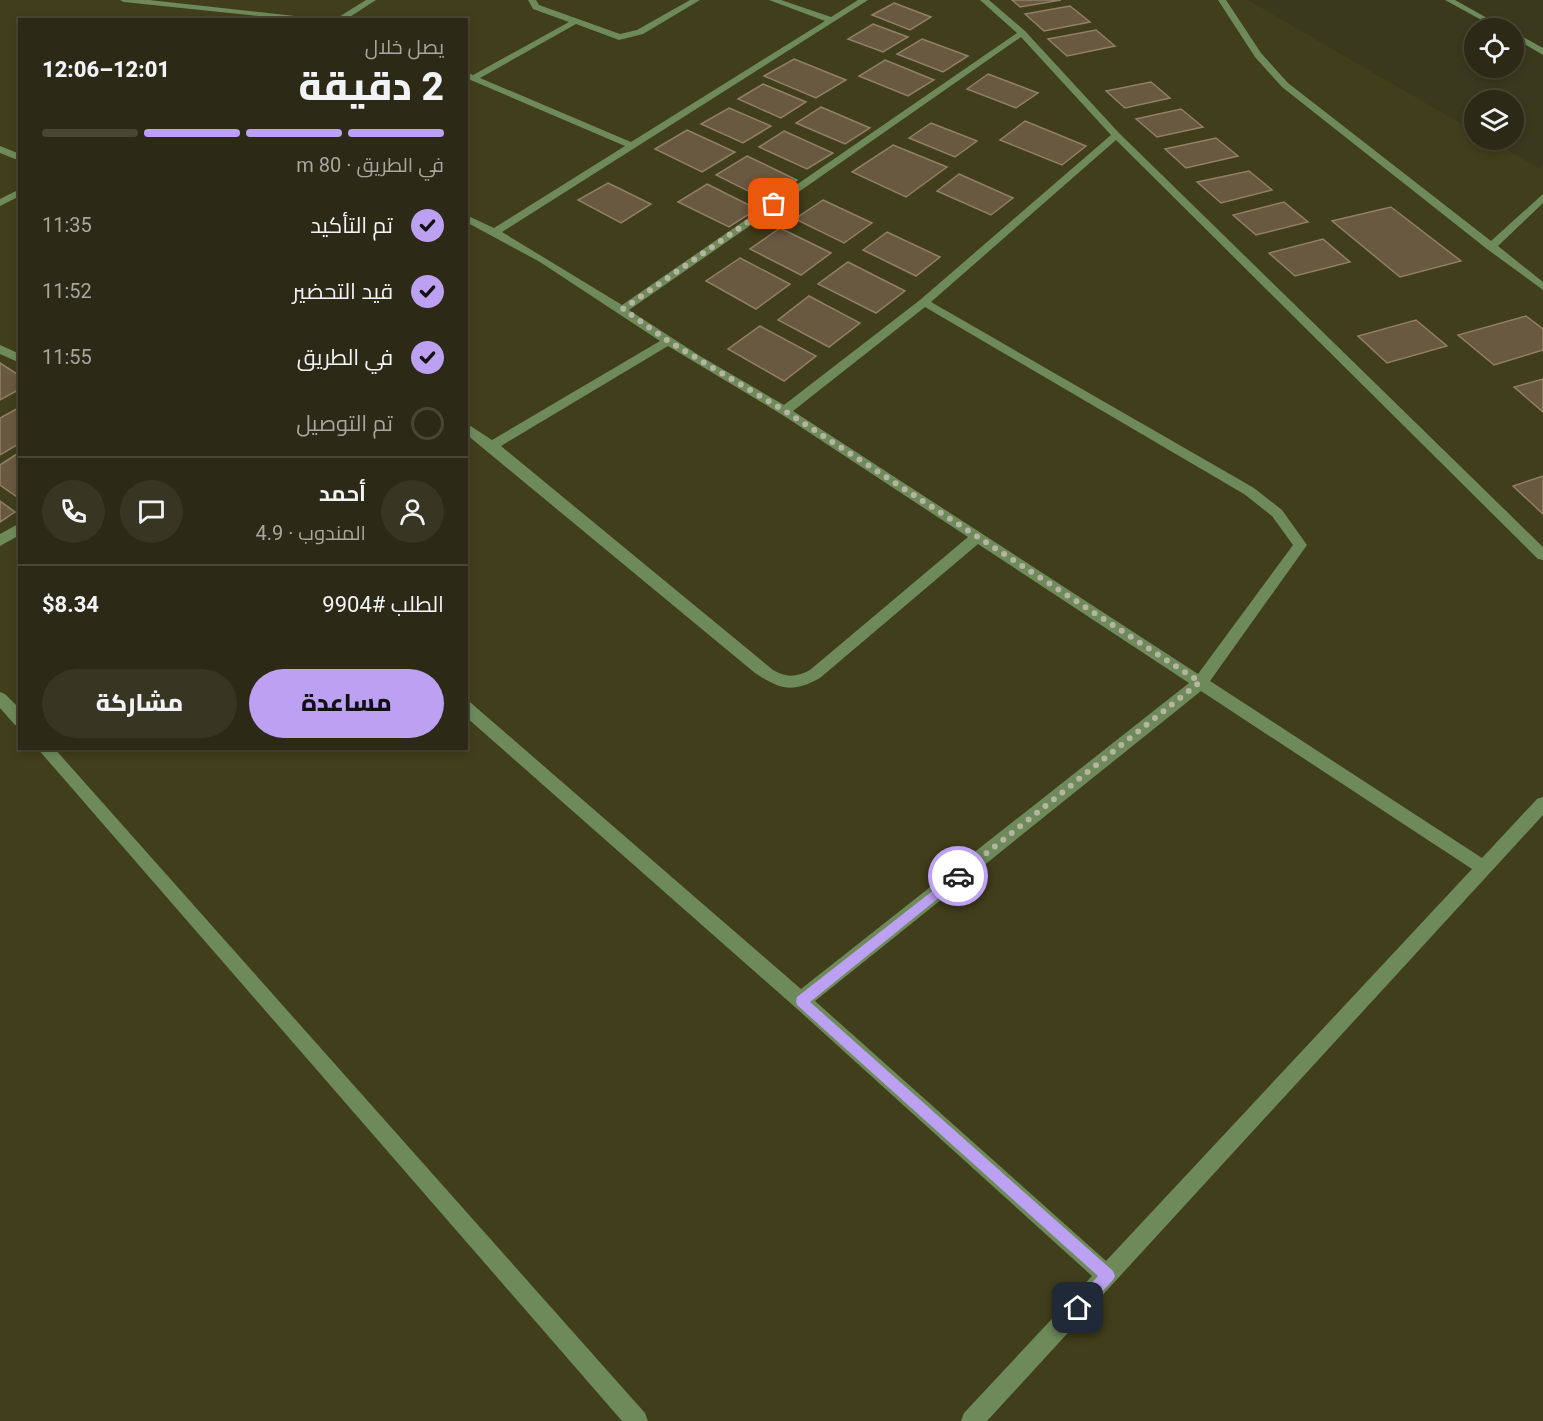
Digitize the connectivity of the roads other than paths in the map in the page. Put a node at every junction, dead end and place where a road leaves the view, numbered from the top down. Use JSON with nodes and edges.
{"nodes":[{"id":1,"x":124,"y":0,"type":"edge"},
{"id":2,"x":372,"y":0,"type":"edge"},
{"id":3,"x":532,"y":0,"type":"edge"},
{"id":4,"x":696,"y":0,"type":"edge"},
{"id":5,"x":773,"y":0,"type":"edge"},
{"id":6,"x":864,"y":0,"type":"edge"},
{"id":7,"x":984,"y":0,"type":"edge"},
{"id":8,"x":1222,"y":0,"type":"edge"},
{"id":9,"x":1449,"y":0,"type":"edge"},
{"id":10,"x":307,"y":18,"type":"edge"},
{"id":11,"x":341,"y":18,"type":"edge"},
{"id":12,"x":1482,"y":18,"type":"edge"},
{"id":13,"x":830,"y":20,"type":"junction"},
{"id":14,"x":574,"y":22,"type":"junction"},
{"id":15,"x":1022,"y":33,"type":"junction"},
{"id":16,"x":1524,"y":41,"type":"edge"},
{"id":17,"x":1543,"y":52,"type":"edge"},
{"id":18,"x":470,"y":77,"type":"edge"},
{"id":19,"x":1116,"y":135,"type":"junction"},
{"id":20,"x":632,"y":146,"type":"junction"},
{"id":21,"x":0,"y":149,"type":"edge"},
{"id":22,"x":18,"y":157,"type":"edge"},
{"id":23,"x":18,"y":193,"type":"edge"},
{"id":24,"x":1543,"y":196,"type":"edge"},
{"id":25,"x":0,"y":203,"type":"edge"},
{"id":26,"x":468,"y":219,"type":"edge"},
{"id":27,"x":495,"y":232,"type":"junction"},
{"id":28,"x":1491,"y":247,"type":"junction"},
{"id":29,"x":1543,"y":287,"type":"edge"},
{"id":30,"x":924,"y":302,"type":"junction"},
{"id":31,"x":623,"y":309,"type":"junction"},
{"id":32,"x":668,"y":341,"type":"junction"},
{"id":33,"x":0,"y":349,"type":"edge"},
{"id":34,"x":18,"y":358,"type":"edge"},
{"id":35,"x":785,"y":411,"type":"junction"},
{"id":36,"x":468,"y":428,"type":"edge"},
{"id":37,"x":492,"y":446,"type":"junction"},
{"id":38,"x":18,"y":529,"type":"edge"},
{"id":39,"x":977,"y":537,"type":"junction"},
{"id":40,"x":0,"y":542,"type":"edge"},
{"id":41,"x":1543,"y":555,"type":"edge"},
{"id":42,"x":1200,"y":682,"type":"junction"},
{"id":43,"x":0,"y":698,"type":"edge"},
{"id":44,"x":468,"y":709,"type":"edge"},
{"id":45,"x":18,"y":718,"type":"edge"},
{"id":46,"x":46,"y":750,"type":"edge"},
{"id":47,"x":1543,"y":804,"type":"edge"},
{"id":48,"x":1482,"y":867,"type":"junction"},
{"id":49,"x":801,"y":1001,"type":"junction"},
{"id":50,"x":1108,"y":1276,"type":"junction"},
{"id":51,"x":636,"y":1421,"type":"edge"},
{"id":52,"x":972,"y":1421,"type":"edge"}],
"edges":[{"from":1,"to":10,"type":"street"},
{"from":2,"to":11,"type":"street"},
{"from":3,"to":14,"type":"street"},
{"from":4,"to":14,"type":"street"},
{"from":5,"to":13,"type":"street"},
{"from":6,"to":13,"type":"street"},
{"from":7,"to":15,"type":"street"},
{"from":8,"to":28,"type":"street"},
{"from":9,"to":12,"type":"street"},
{"from":13,"to":20,"type":"street"},
{"from":14,"to":18,"type":"street"},
{"from":15,"to":19,"type":"street"},
{"from":15,"to":31,"type":"street"},
{"from":16,"to":17,"type":"street"},
{"from":18,"to":20,"type":"street"},
{"from":19,"to":30,"type":"street"},
{"from":19,"to":41,"type":"street"},
{"from":20,"to":27,"type":"street"},
{"from":21,"to":22,"type":"street"},
{"from":23,"to":25,"type":"street"},
{"from":24,"to":28,"type":"street"},
{"from":26,"to":27,"type":"street"},
{"from":27,"to":31,"type":"street"},
{"from":28,"to":29,"type":"street"},
{"from":30,"to":35,"type":"street"},
{"from":30,"to":42,"type":"street"},
{"from":31,"to":32,"type":"street"},
{"from":32,"to":35,"type":"street"},
{"from":32,"to":37,"type":"street"},
{"from":33,"to":34,"type":"street"},
{"from":35,"to":39,"type":"street"},
{"from":36,"to":37,"type":"street"},
{"from":37,"to":39,"type":"street"},
{"from":38,"to":40,"type":"street"},
{"from":39,"to":42,"type":"street"},
{"from":42,"to":48,"type":"street"},
{"from":42,"to":49,"type":"street"},
{"from":43,"to":45,"type":"street"},
{"from":44,"to":49,"type":"street"},
{"from":46,"to":51,"type":"street"},
{"from":47,"to":48,"type":"street"},
{"from":48,"to":50,"type":"street"},
{"from":49,"to":50,"type":"street"},
{"from":50,"to":52,"type":"street"}]}
